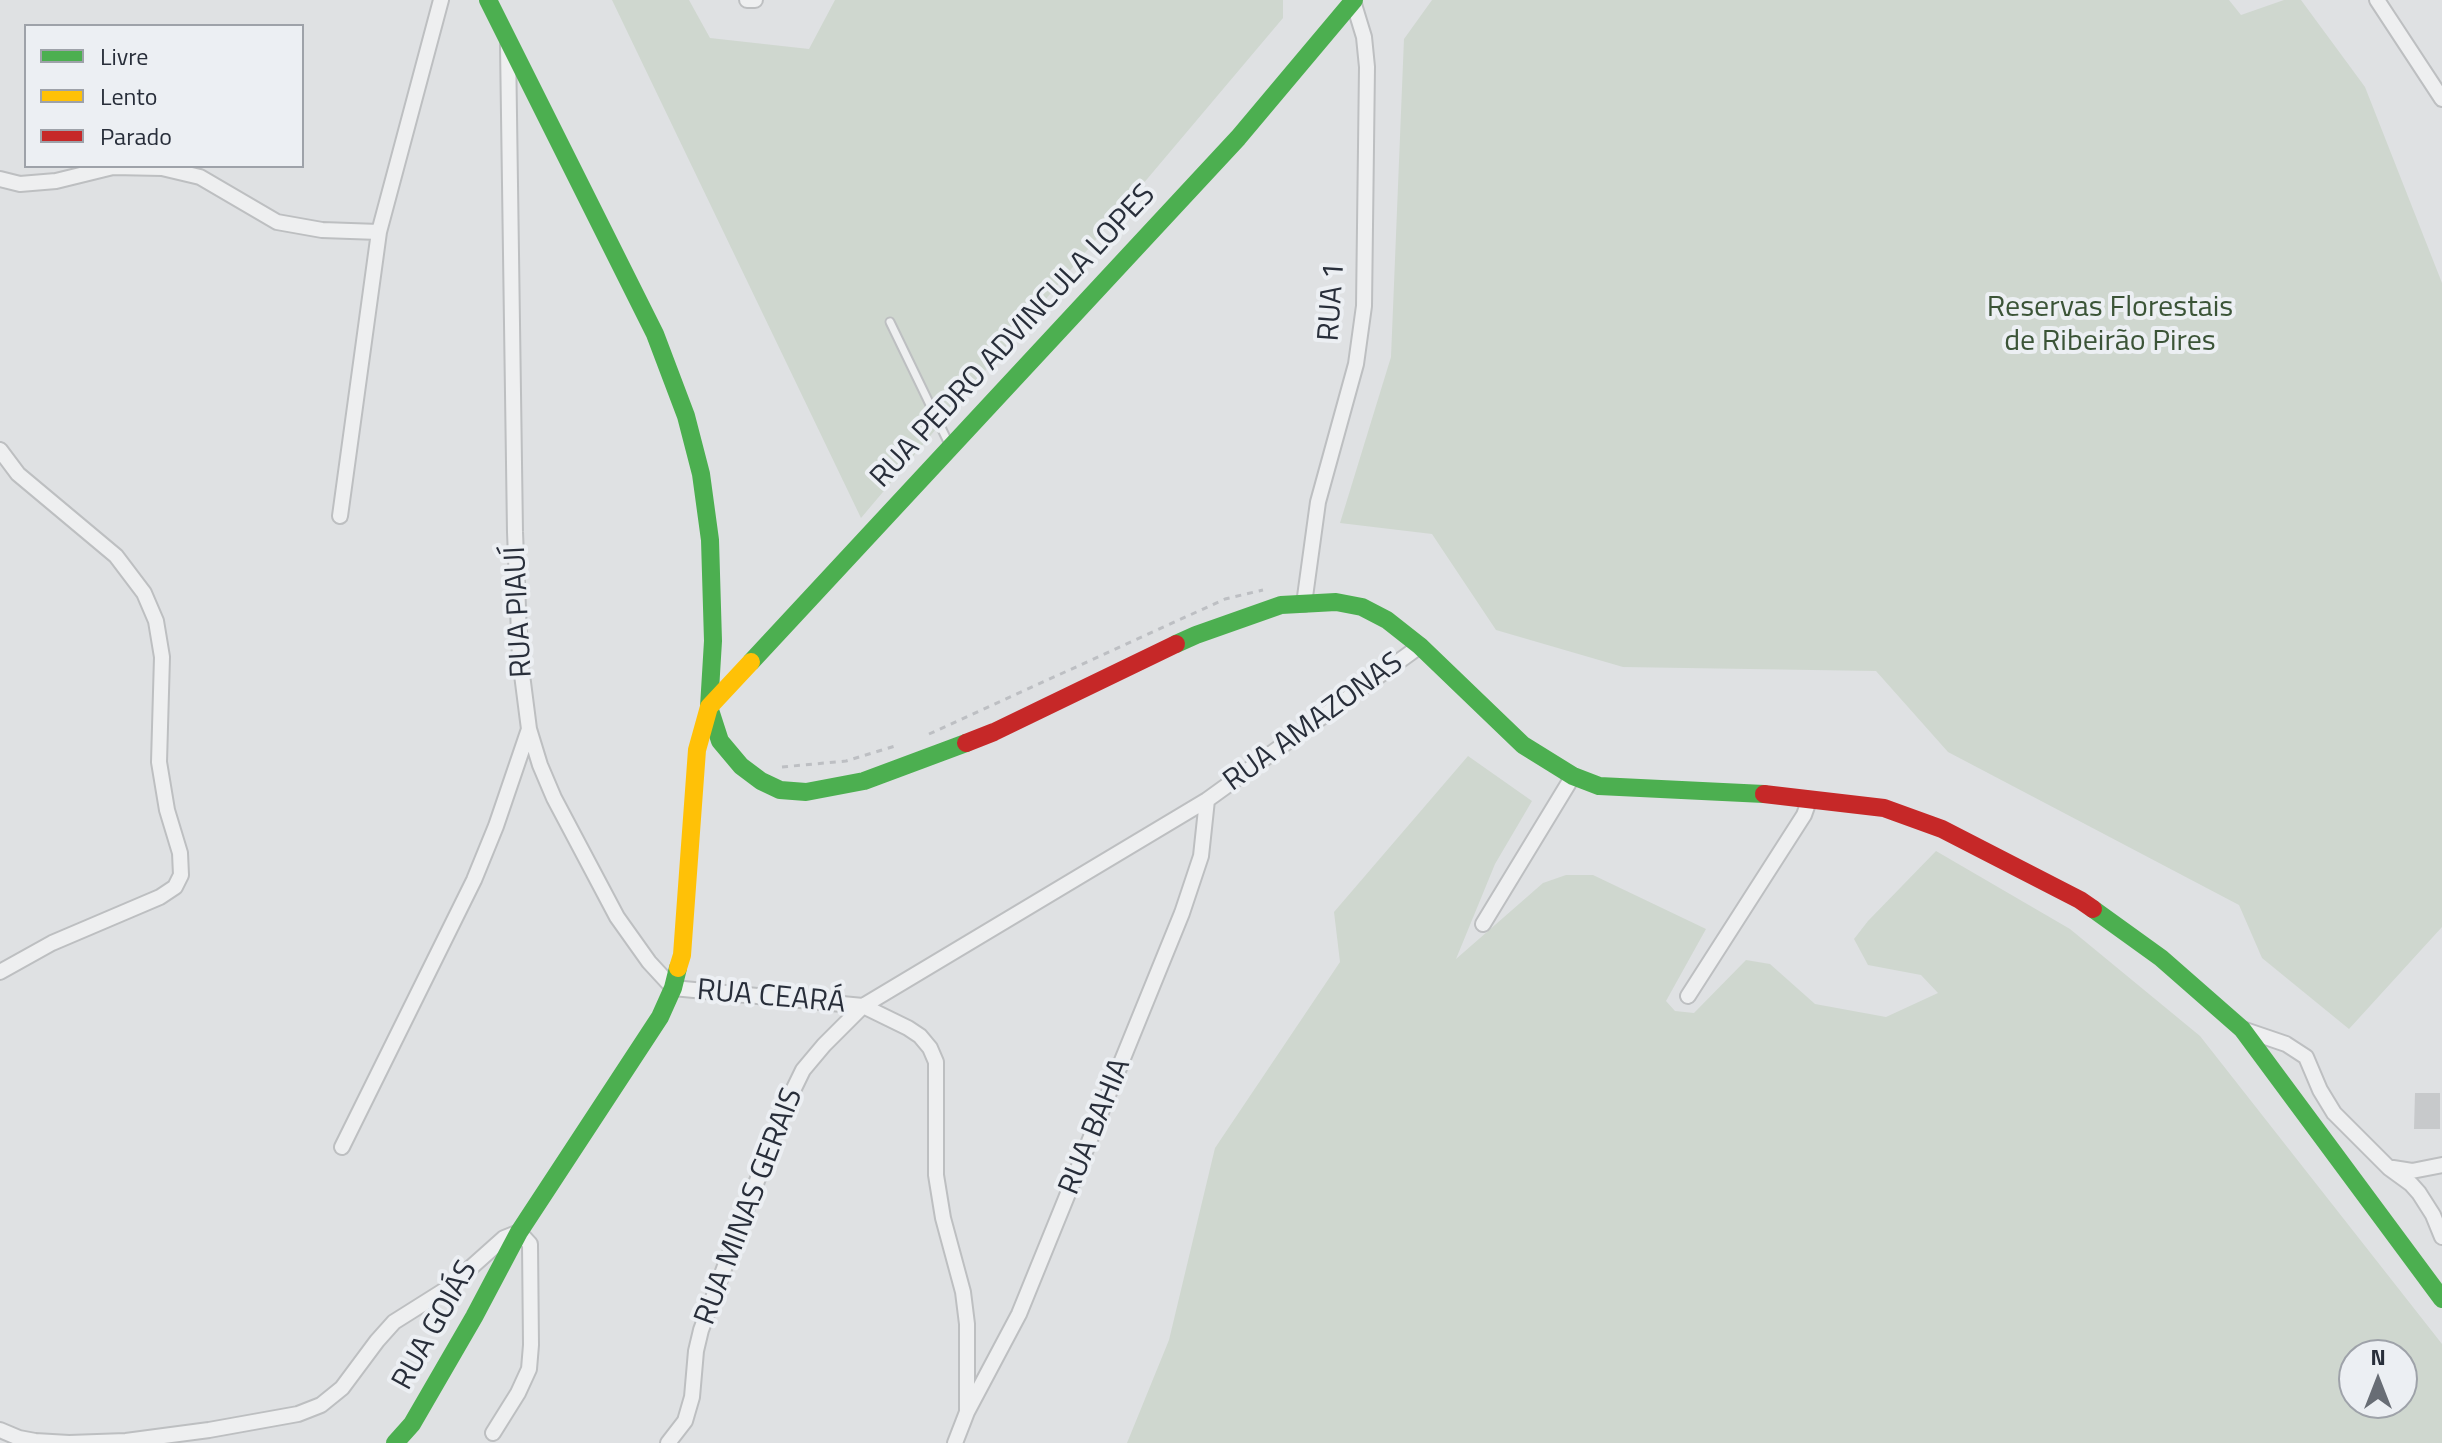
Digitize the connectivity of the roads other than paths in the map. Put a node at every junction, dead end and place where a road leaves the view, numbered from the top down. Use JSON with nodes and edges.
{"nodes":[{"id":1,"x":441,"y":0,"type":"edge"},
{"id":2,"x":488,"y":0,"type":"edge"},
{"id":3,"x":747,"y":0,"type":"edge"},
{"id":4,"x":755,"y":0,"type":"edge"},
{"id":5,"x":1353,"y":0,"type":"edge"},
{"id":6,"x":2377,"y":0,"type":"edge"},
{"id":7,"x":508,"y":37,"type":"junction"},
{"id":8,"x":2442,"y":99,"type":"edge"},
{"id":9,"x":109,"y":168,"type":"edge"},
{"id":10,"x":162,"y":168,"type":"edge"},
{"id":11,"x":0,"y":179,"type":"edge"},
{"id":12,"x":379,"y":232,"type":"junction"},
{"id":13,"x":890,"y":322,"type":"dead end"},
{"id":14,"x":951,"y":448,"type":"junction"},
{"id":15,"x":0,"y":450,"type":"edge"},
{"id":16,"x":340,"y":516,"type":"dead end"},
{"id":17,"x":1304,"y":604,"type":"junction"},
{"id":18,"x":1420,"y":646,"type":"junction"},
{"id":19,"x":709,"y":707,"type":"junction"},
{"id":20,"x":529,"y":729,"type":"junction"},
{"id":21,"x":1573,"y":776,"type":"junction"},
{"id":22,"x":1207,"y":800,"type":"junction"},
{"id":23,"x":1809,"y":801,"type":"junction"},
{"id":24,"x":1483,"y":924,"type":"dead end"},
{"id":25,"x":0,"y":972,"type":"edge"},
{"id":26,"x":673,"y":988,"type":"junction"},
{"id":27,"x":1688,"y":996,"type":"dead end"},
{"id":28,"x":863,"y":1006,"type":"junction"},
{"id":29,"x":2242,"y":1029,"type":"junction"},
{"id":30,"x":342,"y":1147,"type":"dead end"},
{"id":31,"x":2442,"y":1165,"type":"edge"},
{"id":32,"x":2389,"y":1168,"type":"junction"},
{"id":33,"x":519,"y":1232,"type":"junction"},
{"id":34,"x":2442,"y":1237,"type":"edge"},
{"id":35,"x":2442,"y":1299,"type":"edge"},
{"id":36,"x":967,"y":1412,"type":"junction"},
{"id":37,"x":0,"y":1430,"type":"edge"},
{"id":38,"x":491,"y":1438,"type":"edge"},
{"id":39,"x":395,"y":1443,"type":"edge"},
{"id":40,"x":668,"y":1443,"type":"edge"},
{"id":41,"x":955,"y":1443,"type":"edge"}],
"edges":[{"from":1,"to":12,"type":"street"},
{"from":2,"to":7,"type":"main road"},
{"from":3,"to":4,"type":"street"},
{"from":5,"to":14,"type":"main road","name":"RUA PEDRO ADVINCULA LOPES"},
{"from":5,"to":17,"type":"street","name":"RUA 1"},
{"from":6,"to":8,"type":"street"},
{"from":7,"to":19,"type":"main road"},
{"from":7,"to":20,"type":"street","name":"RUA PIAUÍ"},
{"from":9,"to":11,"type":"street"},
{"from":10,"to":12,"type":"street"},
{"from":12,"to":16,"type":"street"},
{"from":13,"to":14,"type":"lane"},
{"from":14,"to":19,"type":"main road","name":"RUA PEDRO ADVINCULA LOPES"},
{"from":15,"to":25,"type":"street"},
{"from":17,"to":18,"type":"main road"},
{"from":17,"to":19,"type":"main road"},
{"from":18,"to":21,"type":"main road"},
{"from":18,"to":22,"type":"street","name":"RUA AMAZONAS"},
{"from":19,"to":26,"type":"main road","name":"RUA GOIÁS"},
{"from":20,"to":26,"type":"street","name":"RUA CEARÁ"},
{"from":20,"to":30,"type":"street","name":"RUA PIAUÍ"},
{"from":21,"to":23,"type":"main road"},
{"from":21,"to":24,"type":"street"},
{"from":22,"to":28,"type":"street","name":"RUA MINAS GERAIS"},
{"from":22,"to":36,"type":"street","name":"RUA BAHIA"},
{"from":23,"to":27,"type":"street"},
{"from":23,"to":29,"type":"main road"},
{"from":26,"to":28,"type":"street","name":"RUA CEARÁ"},
{"from":26,"to":33,"type":"main road","name":"RUA GOIÁS"},
{"from":28,"to":36,"type":"street","name":"RUA CEARÁ"},
{"from":28,"to":40,"type":"street","name":"RUA MINAS GERAIS"},
{"from":29,"to":32,"type":"street"},
{"from":29,"to":35,"type":"main road"},
{"from":31,"to":32,"type":"street"},
{"from":32,"to":34,"type":"street"},
{"from":33,"to":37,"type":"street"},
{"from":33,"to":38,"type":"street"},
{"from":33,"to":39,"type":"main road","name":"RUA GOIÁS"},
{"from":36,"to":41,"type":"street","name":"RUA BAHIA"}]}
